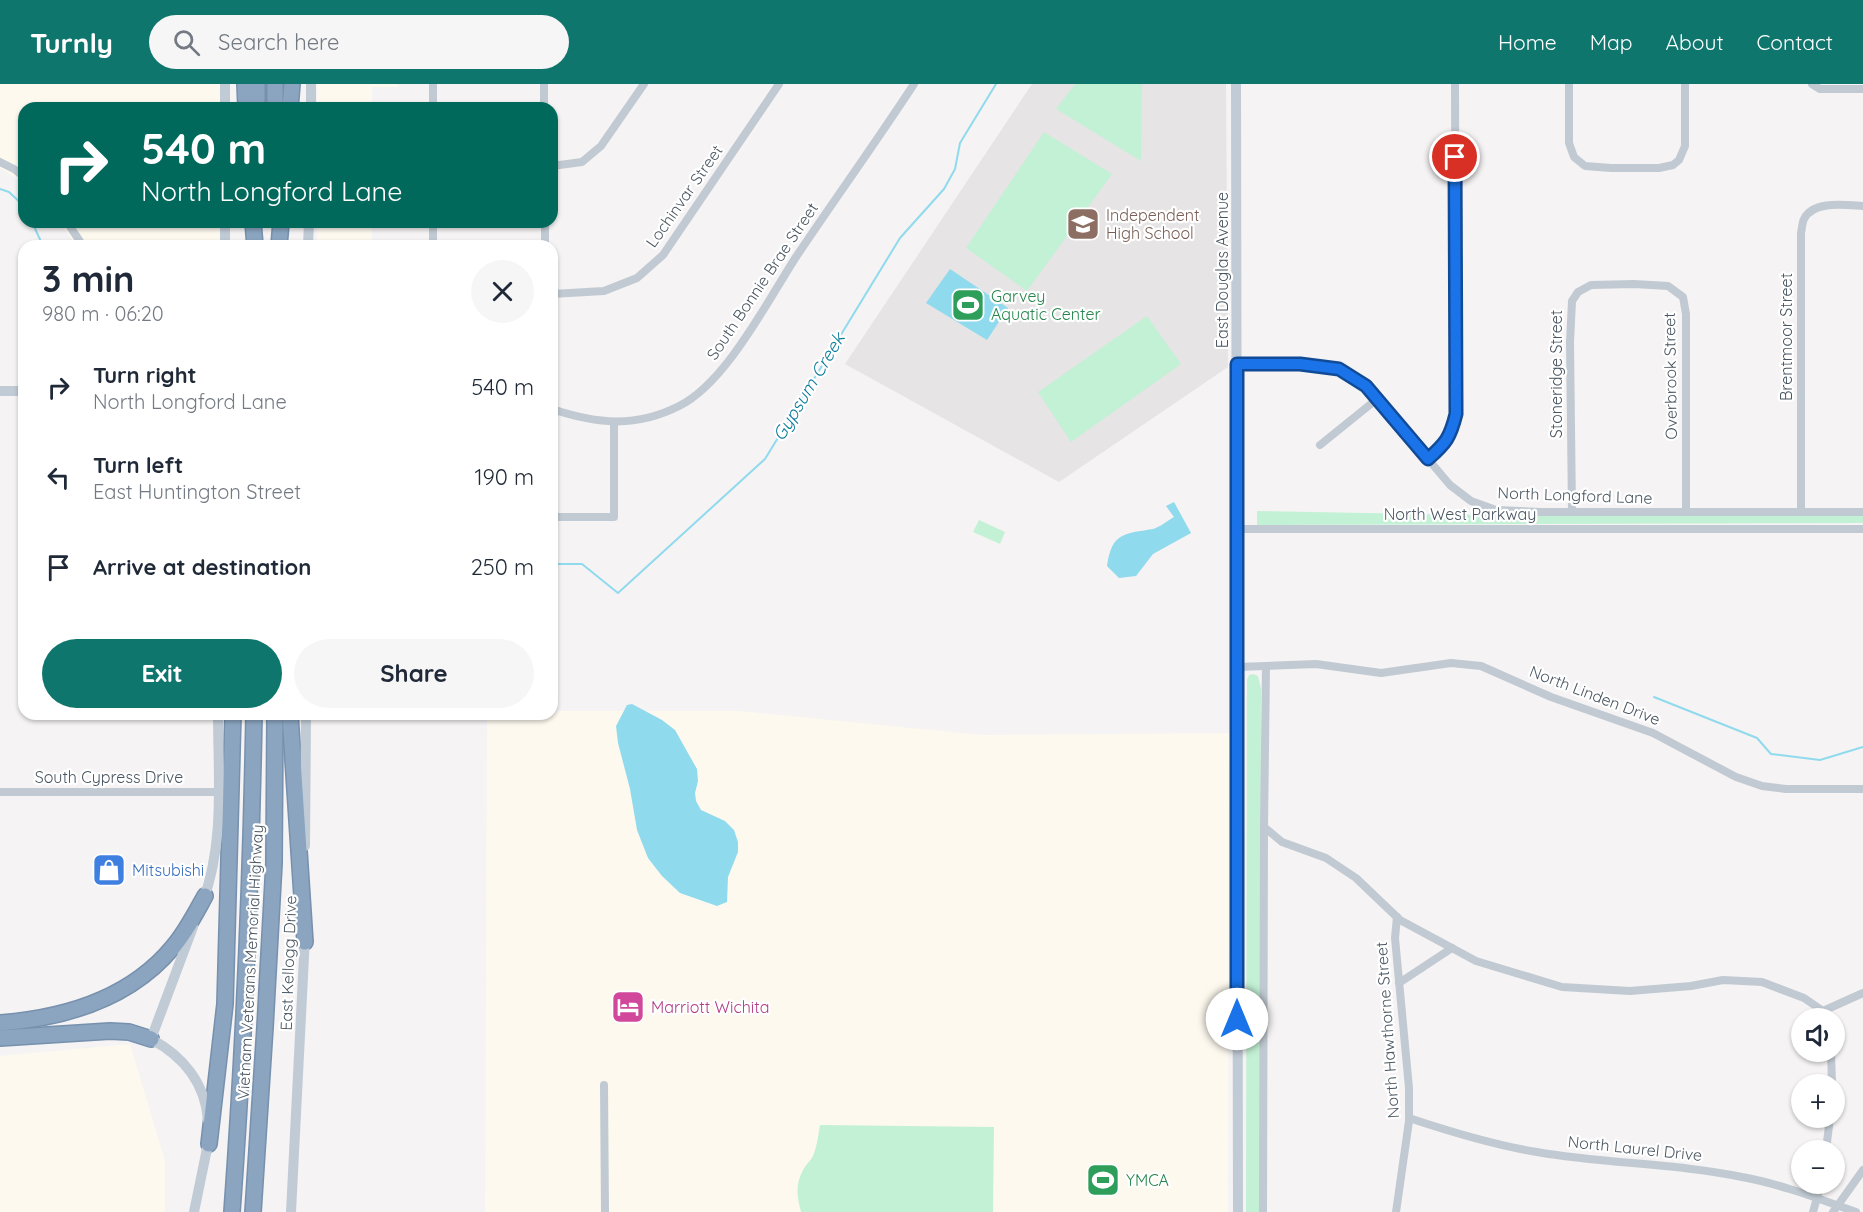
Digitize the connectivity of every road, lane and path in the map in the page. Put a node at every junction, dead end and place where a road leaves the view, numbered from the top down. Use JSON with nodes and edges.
{"nodes":[{"id":1,"x":225,"y":84,"type":"edge"},
{"id":2,"x":244,"y":84,"type":"edge"},
{"id":3,"x":257,"y":84,"type":"edge"},
{"id":4,"x":275,"y":84,"type":"edge"},
{"id":5,"x":292,"y":84,"type":"edge"},
{"id":6,"x":311,"y":84,"type":"edge"},
{"id":7,"x":433,"y":84,"type":"edge"},
{"id":8,"x":544,"y":84,"type":"edge"},
{"id":9,"x":644,"y":84,"type":"edge"},
{"id":10,"x":779,"y":84,"type":"edge"},
{"id":11,"x":914,"y":84,"type":"edge"},
{"id":12,"x":1236,"y":84,"type":"edge"},
{"id":13,"x":1455,"y":84,"type":"edge"},
{"id":14,"x":1569,"y":84,"type":"edge"},
{"id":15,"x":1685,"y":84,"type":"edge"},
{"id":16,"x":1812,"y":84,"type":"edge"},
{"id":17,"x":1858,"y":89,"type":"edge"},
{"id":18,"x":225,"y":102,"type":"edge"},
{"id":19,"x":246,"y":102,"type":"edge"},
{"id":20,"x":257,"y":102,"type":"edge"},
{"id":21,"x":275,"y":102,"type":"edge"},
{"id":22,"x":290,"y":102,"type":"edge"},
{"id":23,"x":311,"y":102,"type":"edge"},
{"id":24,"x":433,"y":102,"type":"edge"},
{"id":25,"x":544,"y":102,"type":"edge"},
{"id":26,"x":0,"y":162,"type":"edge"},
{"id":27,"x":558,"y":165,"type":"edge"},
{"id":28,"x":18,"y":172,"type":"edge"},
{"id":29,"x":1859,"y":205,"type":"edge"},
{"id":30,"x":1629,"y":284,"type":"joint"},
{"id":31,"x":558,"y":294,"type":"edge"},
{"id":32,"x":1237,"y":364,"type":"junction"},
{"id":33,"x":0,"y":391,"type":"edge"},
{"id":34,"x":18,"y":391,"type":"edge"},
{"id":35,"x":1377,"y":399,"type":"junction"},
{"id":36,"x":558,"y":411,"type":"edge"},
{"id":37,"x":614,"y":422,"type":"junction"},
{"id":38,"x":1320,"y":445,"type":"dead end"},
{"id":39,"x":1428,"y":459,"type":"junction"},
{"id":40,"x":1572,"y":512,"type":"junction"},
{"id":41,"x":1686,"y":512,"type":"junction"},
{"id":42,"x":1802,"y":512,"type":"junction"},
{"id":43,"x":1863,"y":512,"type":"edge"},
{"id":44,"x":558,"y":517,"type":"edge"},
{"id":45,"x":1237,"y":529,"type":"junction"},
{"id":46,"x":1863,"y":529,"type":"edge"},
{"id":47,"x":1266,"y":666,"type":"junction"},
{"id":48,"x":1237,"y":667,"type":"junction"},
{"id":49,"x":218,"y":720,"type":"edge"},
{"id":50,"x":233,"y":720,"type":"edge"},
{"id":51,"x":254,"y":720,"type":"edge"},
{"id":52,"x":274,"y":720,"type":"edge"},
{"id":53,"x":290,"y":720,"type":"edge"},
{"id":54,"x":306,"y":720,"type":"edge"},
{"id":55,"x":1863,"y":789,"type":"edge"},
{"id":56,"x":0,"y":792,"type":"edge"},
{"id":57,"x":218,"y":792,"type":"junction"},
{"id":58,"x":1264,"y":827,"type":"junction"},
{"id":59,"x":205,"y":896,"type":"junction"},
{"id":60,"x":1397,"y":917,"type":"junction"},
{"id":61,"x":304,"y":942,"type":"junction"},
{"id":62,"x":1452,"y":948,"type":"junction"},
{"id":63,"x":1399,"y":983,"type":"junction"},
{"id":64,"x":1863,"y":993,"type":"edge"},
{"id":65,"x":1816,"y":1008,"type":"edge"},
{"id":66,"x":1837,"y":1008,"type":"edge"},
{"id":67,"x":0,"y":1023,"type":"edge"},
{"id":68,"x":0,"y":1038,"type":"edge"},
{"id":69,"x":151,"y":1039,"type":"junction"},
{"id":70,"x":604,"y":1085,"type":"dead end"},
{"id":71,"x":1409,"y":1118,"type":"junction"},
{"id":72,"x":209,"y":1144,"type":"junction"},
{"id":73,"x":1863,"y":1170,"type":"edge"},
{"id":74,"x":1819,"y":1194,"type":"edge"},
{"id":75,"x":1818,"y":1198,"type":"junction"},
{"id":76,"x":1835,"y":1209,"type":"edge"},
{"id":77,"x":194,"y":1212,"type":"edge"},
{"id":78,"x":232,"y":1212,"type":"edge"},
{"id":79,"x":253,"y":1212,"type":"edge"},
{"id":80,"x":291,"y":1212,"type":"edge"},
{"id":81,"x":605,"y":1212,"type":"edge"},
{"id":82,"x":1238,"y":1212,"type":"edge"},
{"id":83,"x":1263,"y":1212,"type":"edge"},
{"id":84,"x":1396,"y":1212,"type":"edge"},
{"id":85,"x":1813,"y":1212,"type":"edge"},
{"id":86,"x":1856,"y":1212,"type":"edge"}],
"edges":[{"from":1,"to":18,"type":"street"},
{"from":2,"to":19,"type":"highway"},
{"from":3,"to":20,"type":"highway"},
{"from":4,"to":21,"type":"highway"},
{"from":5,"to":22,"type":"highway"},
{"from":6,"to":23,"type":"street"},
{"from":7,"to":24,"type":"street"},
{"from":8,"to":25,"type":"street"},
{"from":9,"to":27,"type":"street"},
{"from":10,"to":31,"type":"street","name":"Lochinvar Street"},
{"from":11,"to":37,"type":"street","name":"South Bonnie Brae Street"},
{"from":12,"to":32,"type":"street","name":"East Douglas Avenue"},
{"from":13,"to":39,"type":"street"},
{"from":14,"to":15,"type":"street"},
{"from":16,"to":17,"type":"street"},
{"from":26,"to":28,"type":"street"},
{"from":29,"to":42,"type":"street","name":"Brentmoor Street"},
{"from":30,"to":40,"type":"street","name":"Stoneridge Street"},
{"from":30,"to":41,"type":"street","name":"Overbrook Street"},
{"from":32,"to":35,"type":"street","name":"North Longford Lane"},
{"from":32,"to":45,"type":"street","name":"East Douglas Avenue"},
{"from":33,"to":34,"type":"street"},
{"from":35,"to":38,"type":"street"},
{"from":35,"to":39,"type":"street","name":"North Longford Lane"},
{"from":36,"to":37,"type":"street","name":"South Bonnie Brae Street"},
{"from":37,"to":44,"type":"street"},
{"from":39,"to":40,"type":"street","name":"North Longford Lane"},
{"from":40,"to":41,"type":"street","name":"North Longford Lane"},
{"from":41,"to":42,"type":"street","name":"North Longford Lane"},
{"from":42,"to":43,"type":"street","name":"North Longford Lane"},
{"from":45,"to":46,"type":"street","name":"North West Parkway"},
{"from":45,"to":48,"type":"street","name":"East Douglas Avenue"},
{"from":47,"to":48,"type":"street","name":"North Linden Drive"},
{"from":47,"to":55,"type":"street","name":"North Linden Drive"},
{"from":47,"to":58,"type":"street"},
{"from":48,"to":82,"type":"street","name":"East Douglas Avenue"},
{"from":49,"to":57,"type":"street"},
{"from":50,"to":72,"type":"highway"},
{"from":51,"to":78,"type":"highway","name":"Vietnam Veterans Memorial Highway"},
{"from":52,"to":79,"type":"highway","name":"Vietnam Veterans Memorial Highway"},
{"from":53,"to":61,"type":"highway"},
{"from":54,"to":61,"type":"street","name":"East Kellogg Drive"},
{"from":56,"to":57,"type":"street","name":"South Cypress Drive"},
{"from":57,"to":59,"type":"street"},
{"from":58,"to":60,"type":"street"},
{"from":58,"to":83,"type":"street"},
{"from":59,"to":67,"type":"highway"},
{"from":59,"to":69,"type":"street"},
{"from":60,"to":62,"type":"street"},
{"from":60,"to":63,"type":"street","name":"North Hawthorne Street"},
{"from":61,"to":80,"type":"street","name":"East Kellogg Drive"},
{"from":62,"to":63,"type":"street"},
{"from":62,"to":65,"type":"street"},
{"from":63,"to":71,"type":"street","name":"North Hawthorne Street"},
{"from":64,"to":66,"type":"street"},
{"from":68,"to":69,"type":"highway"},
{"from":69,"to":72,"type":"street"},
{"from":70,"to":81,"type":"street"},
{"from":71,"to":75,"type":"street","name":"North Laurel Drive"},
{"from":71,"to":84,"type":"street","name":"North Hawthorne Street"},
{"from":72,"to":77,"type":"street"},
{"from":73,"to":76,"type":"street"},
{"from":74,"to":75,"type":"street"},
{"from":75,"to":76,"type":"street","name":"North Laurel Drive"},
{"from":75,"to":85,"type":"street"},
{"from":76,"to":86,"type":"street","name":"North Laurel Drive"}]}
